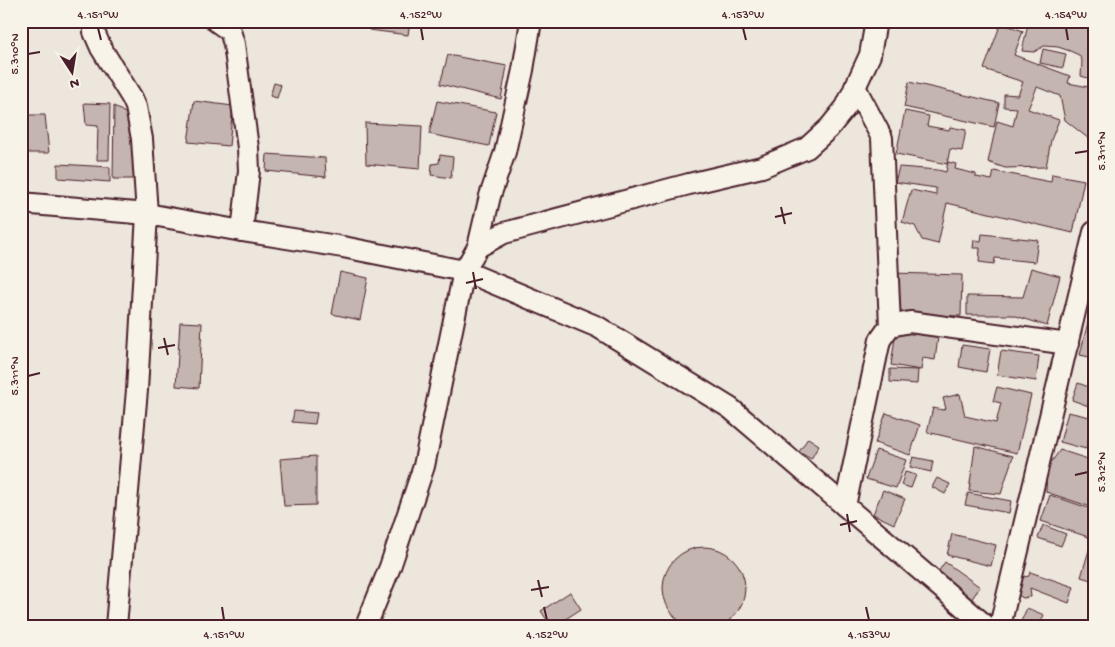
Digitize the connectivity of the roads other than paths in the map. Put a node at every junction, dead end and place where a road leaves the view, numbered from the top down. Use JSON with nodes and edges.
{"nodes":[{"id":1,"x":94,"y":21,"type":"edge"},
{"id":2,"x":216,"y":21,"type":"edge"},
{"id":3,"x":531,"y":21,"type":"edge"},
{"id":4,"x":876,"y":21,"type":"edge"},
{"id":5,"x":855,"y":87,"type":"junction"},
{"id":6,"x":21,"y":203,"type":"edge"},
{"id":7,"x":147,"y":214,"type":"junction"},
{"id":8,"x":242,"y":231,"type":"junction"},
{"id":9,"x":1094,"y":232,"type":"edge"},
{"id":10,"x":478,"y":247,"type":"junction"},
{"id":11,"x":464,"y":271,"type":"junction"},
{"id":12,"x":890,"y":326,"type":"junction"},
{"id":13,"x":1068,"y":344,"type":"junction"},
{"id":14,"x":845,"y":506,"type":"junction"},
{"id":15,"x":116,"y":626,"type":"edge"},
{"id":16,"x":366,"y":626,"type":"edge"},
{"id":17,"x":986,"y":626,"type":"edge"},
{"id":18,"x":1000,"y":626,"type":"edge"}],
"edges":[{"from":1,"to":7,"type":"street"},
{"from":2,"to":8,"type":"street"},
{"from":3,"to":10,"type":"street"},
{"from":4,"to":5,"type":"street"},
{"from":5,"to":10,"type":"street"},
{"from":5,"to":12,"type":"street"},
{"from":6,"to":7,"type":"street"},
{"from":7,"to":8,"type":"street"},
{"from":7,"to":15,"type":"street"},
{"from":8,"to":11,"type":"street"},
{"from":9,"to":13,"type":"street"},
{"from":10,"to":11,"type":"street"},
{"from":11,"to":14,"type":"street"},
{"from":11,"to":16,"type":"street"},
{"from":12,"to":13,"type":"street"},
{"from":12,"to":14,"type":"street"},
{"from":13,"to":18,"type":"street"},
{"from":14,"to":17,"type":"street"}]}
